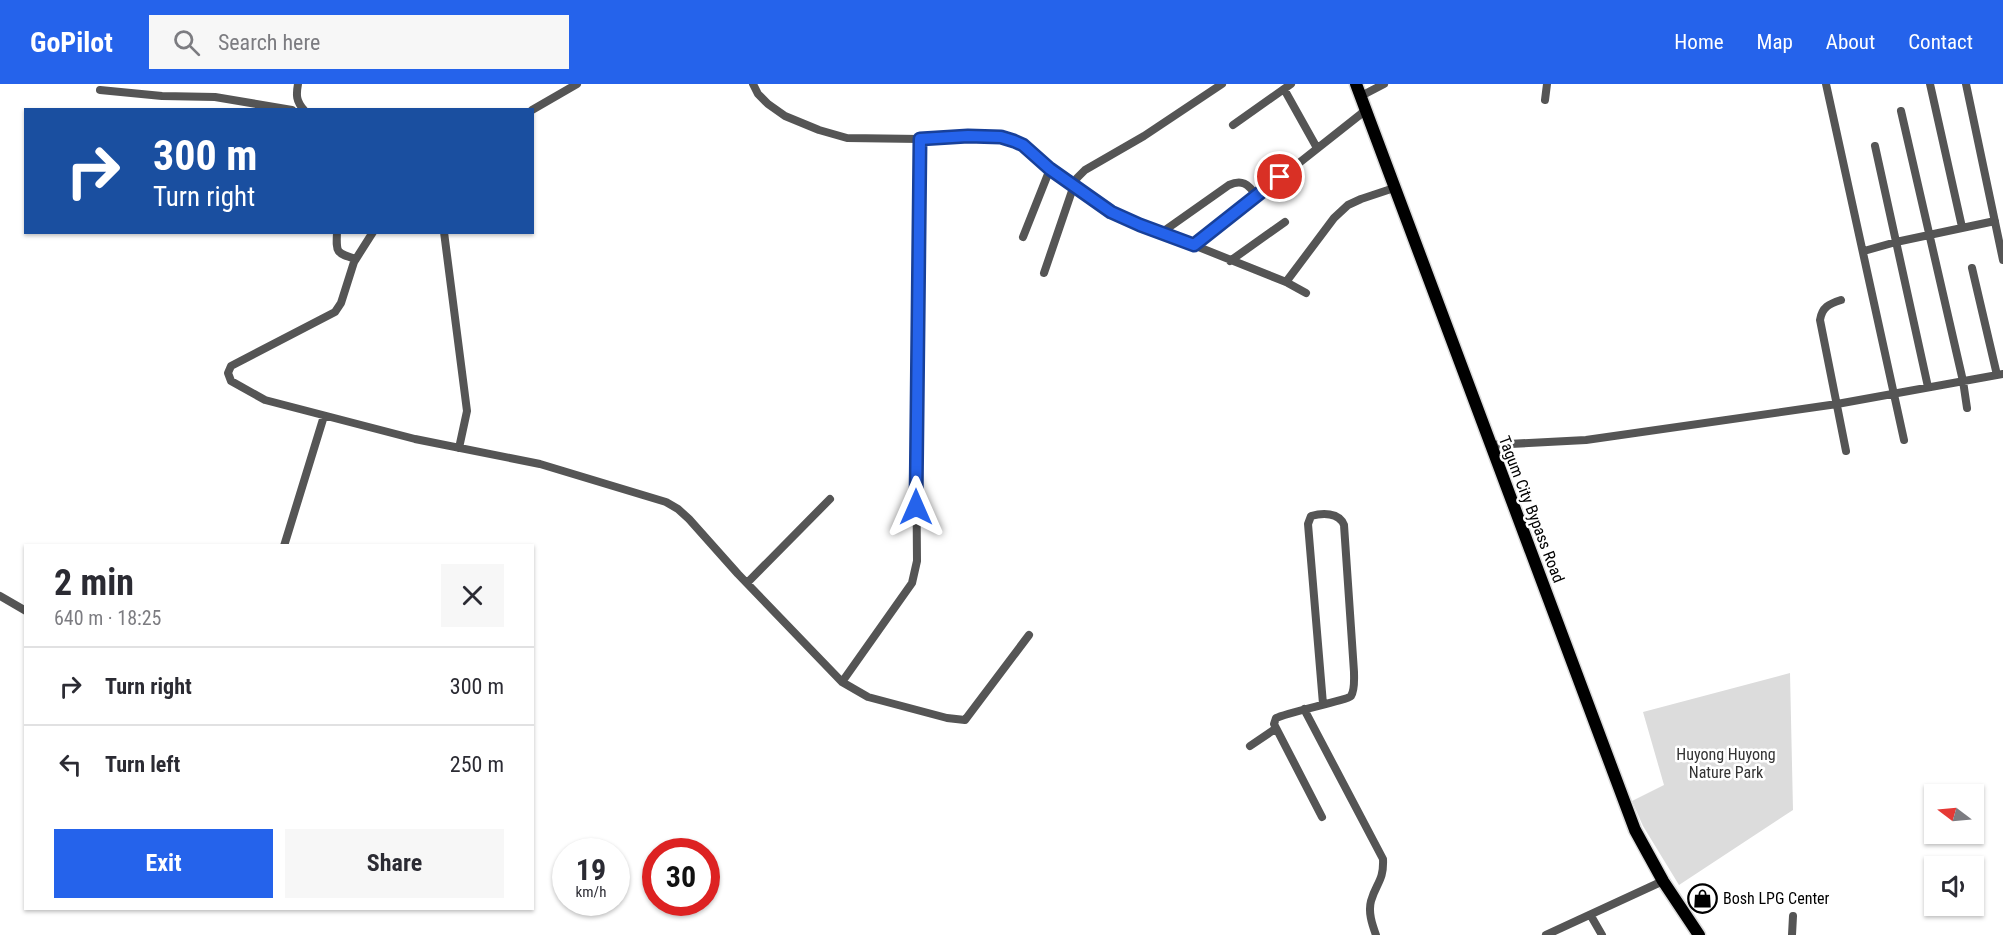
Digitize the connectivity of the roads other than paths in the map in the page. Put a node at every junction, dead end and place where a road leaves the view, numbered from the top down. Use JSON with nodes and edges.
{"nodes":[{"id":1,"x":298,"y":84,"type":"edge"},
{"id":2,"x":577,"y":84,"type":"edge"},
{"id":3,"x":753,"y":84,"type":"edge"},
{"id":4,"x":1222,"y":84,"type":"edge"},
{"id":5,"x":1384,"y":84,"type":"edge"},
{"id":6,"x":1547,"y":84,"type":"edge"},
{"id":7,"x":1826,"y":84,"type":"edge"},
{"id":8,"x":1930,"y":84,"type":"edge"},
{"id":9,"x":1966,"y":84,"type":"edge"},
{"id":10,"x":1287,"y":86,"type":"edge"},
{"id":11,"x":100,"y":90,"type":"dead end"},
{"id":12,"x":1358,"y":90,"type":"edge"},
{"id":13,"x":1545,"y":100,"type":"dead end"},
{"id":14,"x":280,"y":108,"type":"edge"},
{"id":15,"x":302,"y":108,"type":"edge"},
{"id":16,"x":534,"y":109,"type":"edge"},
{"id":17,"x":1366,"y":110,"type":"junction"},
{"id":18,"x":1901,"y":111,"type":"dead end"},
{"id":19,"x":1233,"y":125,"type":"dead end"},
{"id":20,"x":920,"y":139,"type":"junction"},
{"id":21,"x":1875,"y":146,"type":"dead end"},
{"id":22,"x":1317,"y":148,"type":"junction"},
{"id":23,"x":1050,"y":169,"type":"junction"},
{"id":24,"x":1074,"y":185,"type":"junction"},
{"id":25,"x":1394,"y":188,"type":"junction"},
{"id":26,"x":1256,"y":195,"type":"junction"},
{"id":27,"x":1995,"y":221,"type":"junction"},
{"id":28,"x":1285,"y":222,"type":"dead end"},
{"id":29,"x":1962,"y":227,"type":"junction"},
{"id":30,"x":1161,"y":233,"type":"junction"},
{"id":31,"x":337,"y":234,"type":"edge"},
{"id":32,"x":372,"y":234,"type":"edge"},
{"id":33,"x":444,"y":234,"type":"edge"},
{"id":34,"x":1930,"y":236,"type":"junction"},
{"id":35,"x":1023,"y":237,"type":"dead end"},
{"id":36,"x":1896,"y":242,"type":"junction"},
{"id":37,"x":1194,"y":245,"type":"junction"},
{"id":38,"x":1864,"y":251,"type":"junction"},
{"id":39,"x":356,"y":259,"type":"junction"},
{"id":40,"x":2003,"y":260,"type":"edge"},
{"id":41,"x":1230,"y":261,"type":"junction"},
{"id":42,"x":1972,"y":268,"type":"dead end"},
{"id":43,"x":1044,"y":273,"type":"dead end"},
{"id":44,"x":1286,"y":282,"type":"junction"},
{"id":45,"x":1306,"y":293,"type":"dead end"},
{"id":46,"x":1841,"y":300,"type":"dead end"},
{"id":47,"x":2000,"y":374,"type":"edge"},
{"id":48,"x":1963,"y":381,"type":"junction"},
{"id":49,"x":1928,"y":387,"type":"junction"},
{"id":50,"x":1895,"y":394,"type":"junction"},
{"id":51,"x":1837,"y":404,"type":"junction"},
{"id":52,"x":1967,"y":408,"type":"dead end"},
{"id":53,"x":324,"y":416,"type":"junction"},
{"id":54,"x":1904,"y":440,"type":"dead end"},
{"id":55,"x":1490,"y":445,"type":"junction"},
{"id":56,"x":459,"y":448,"type":"junction"},
{"id":57,"x":1846,"y":451,"type":"dead end"},
{"id":58,"x":830,"y":499,"type":"dead end"},
{"id":59,"x":285,"y":544,"type":"edge"},
{"id":60,"x":747,"y":583,"type":"junction"},
{"id":61,"x":0,"y":596,"type":"edge"},
{"id":62,"x":24,"y":609,"type":"edge"},
{"id":63,"x":1029,"y":635,"type":"dead end"},
{"id":64,"x":842,"y":682,"type":"junction"},
{"id":65,"x":1323,"y":704,"type":"junction"},
{"id":66,"x":1304,"y":709,"type":"junction"},
{"id":67,"x":1275,"y":729,"type":"junction"},
{"id":68,"x":1250,"y":746,"type":"dead end"},
{"id":69,"x":1322,"y":817,"type":"dead end"},
{"id":70,"x":1663,"y":881,"type":"junction"},
{"id":71,"x":1591,"y":916,"type":"junction"},
{"id":72,"x":1793,"y":916,"type":"dead end"},
{"id":73,"x":1696,"y":934,"type":"edge"},
{"id":74,"x":1376,"y":935,"type":"edge"},
{"id":75,"x":1546,"y":935,"type":"edge"},
{"id":76,"x":1602,"y":935,"type":"edge"},
{"id":77,"x":1792,"y":935,"type":"edge"}],
"edges":[{"from":1,"to":15,"type":"street"},
{"from":2,"to":16,"type":"street"},
{"from":3,"to":20,"type":"street"},
{"from":4,"to":24,"type":"street"},
{"from":5,"to":12,"type":"street"},
{"from":6,"to":13,"type":"street"},
{"from":7,"to":38,"type":"street"},
{"from":8,"to":29,"type":"street"},
{"from":9,"to":27,"type":"street"},
{"from":10,"to":19,"type":"street"},
{"from":10,"to":22,"type":"street"},
{"from":11,"to":14,"type":"street"},
{"from":12,"to":17,"type":"main road","name":"Tagum City Bypass Road"},
{"from":17,"to":22,"type":"street"},
{"from":17,"to":25,"type":"main road","name":"Tagum City Bypass Road"},
{"from":18,"to":34,"type":"street"},
{"from":20,"to":23,"type":"street"},
{"from":20,"to":64,"type":"street"},
{"from":21,"to":36,"type":"street"},
{"from":22,"to":26,"type":"street"},
{"from":23,"to":24,"type":"street"},
{"from":23,"to":35,"type":"street"},
{"from":24,"to":30,"type":"street"},
{"from":24,"to":43,"type":"street"},
{"from":25,"to":44,"type":"street"},
{"from":25,"to":55,"type":"main road","name":"Tagum City Bypass Road"},
{"from":26,"to":30,"type":"street"},
{"from":26,"to":37,"type":"street"},
{"from":27,"to":29,"type":"street"},
{"from":27,"to":40,"type":"street"},
{"from":28,"to":41,"type":"street"},
{"from":29,"to":34,"type":"street"},
{"from":30,"to":37,"type":"street"},
{"from":31,"to":39,"type":"street"},
{"from":32,"to":39,"type":"street"},
{"from":33,"to":56,"type":"street"},
{"from":34,"to":36,"type":"street"},
{"from":34,"to":48,"type":"street"},
{"from":36,"to":38,"type":"street"},
{"from":36,"to":49,"type":"street"},
{"from":37,"to":41,"type":"street"},
{"from":38,"to":50,"type":"street"},
{"from":39,"to":53,"type":"street"},
{"from":41,"to":44,"type":"street"},
{"from":42,"to":47,"type":"street"},
{"from":44,"to":45,"type":"street"},
{"from":46,"to":51,"type":"street"},
{"from":47,"to":48,"type":"street"},
{"from":48,"to":49,"type":"street"},
{"from":48,"to":52,"type":"street"},
{"from":49,"to":50,"type":"street"},
{"from":50,"to":51,"type":"street"},
{"from":50,"to":54,"type":"street"},
{"from":51,"to":55,"type":"street"},
{"from":51,"to":57,"type":"street"},
{"from":53,"to":56,"type":"street"},
{"from":53,"to":59,"type":"street"},
{"from":55,"to":70,"type":"main road","name":"Tagum City Bypass Road"},
{"from":56,"to":60,"type":"street"},
{"from":58,"to":60,"type":"street"},
{"from":60,"to":64,"type":"street"},
{"from":61,"to":62,"type":"street"},
{"from":63,"to":64,"type":"street"},
{"from":65,"to":65,"type":"street"},
{"from":65,"to":66,"type":"street"},
{"from":66,"to":67,"type":"street"},
{"from":66,"to":74,"type":"street"},
{"from":67,"to":68,"type":"street"},
{"from":67,"to":69,"type":"street"},
{"from":70,"to":71,"type":"street"},
{"from":70,"to":73,"type":"main road","name":"Tagum City Bypass Road"},
{"from":71,"to":75,"type":"street"},
{"from":71,"to":76,"type":"street"},
{"from":72,"to":77,"type":"street"}]}
